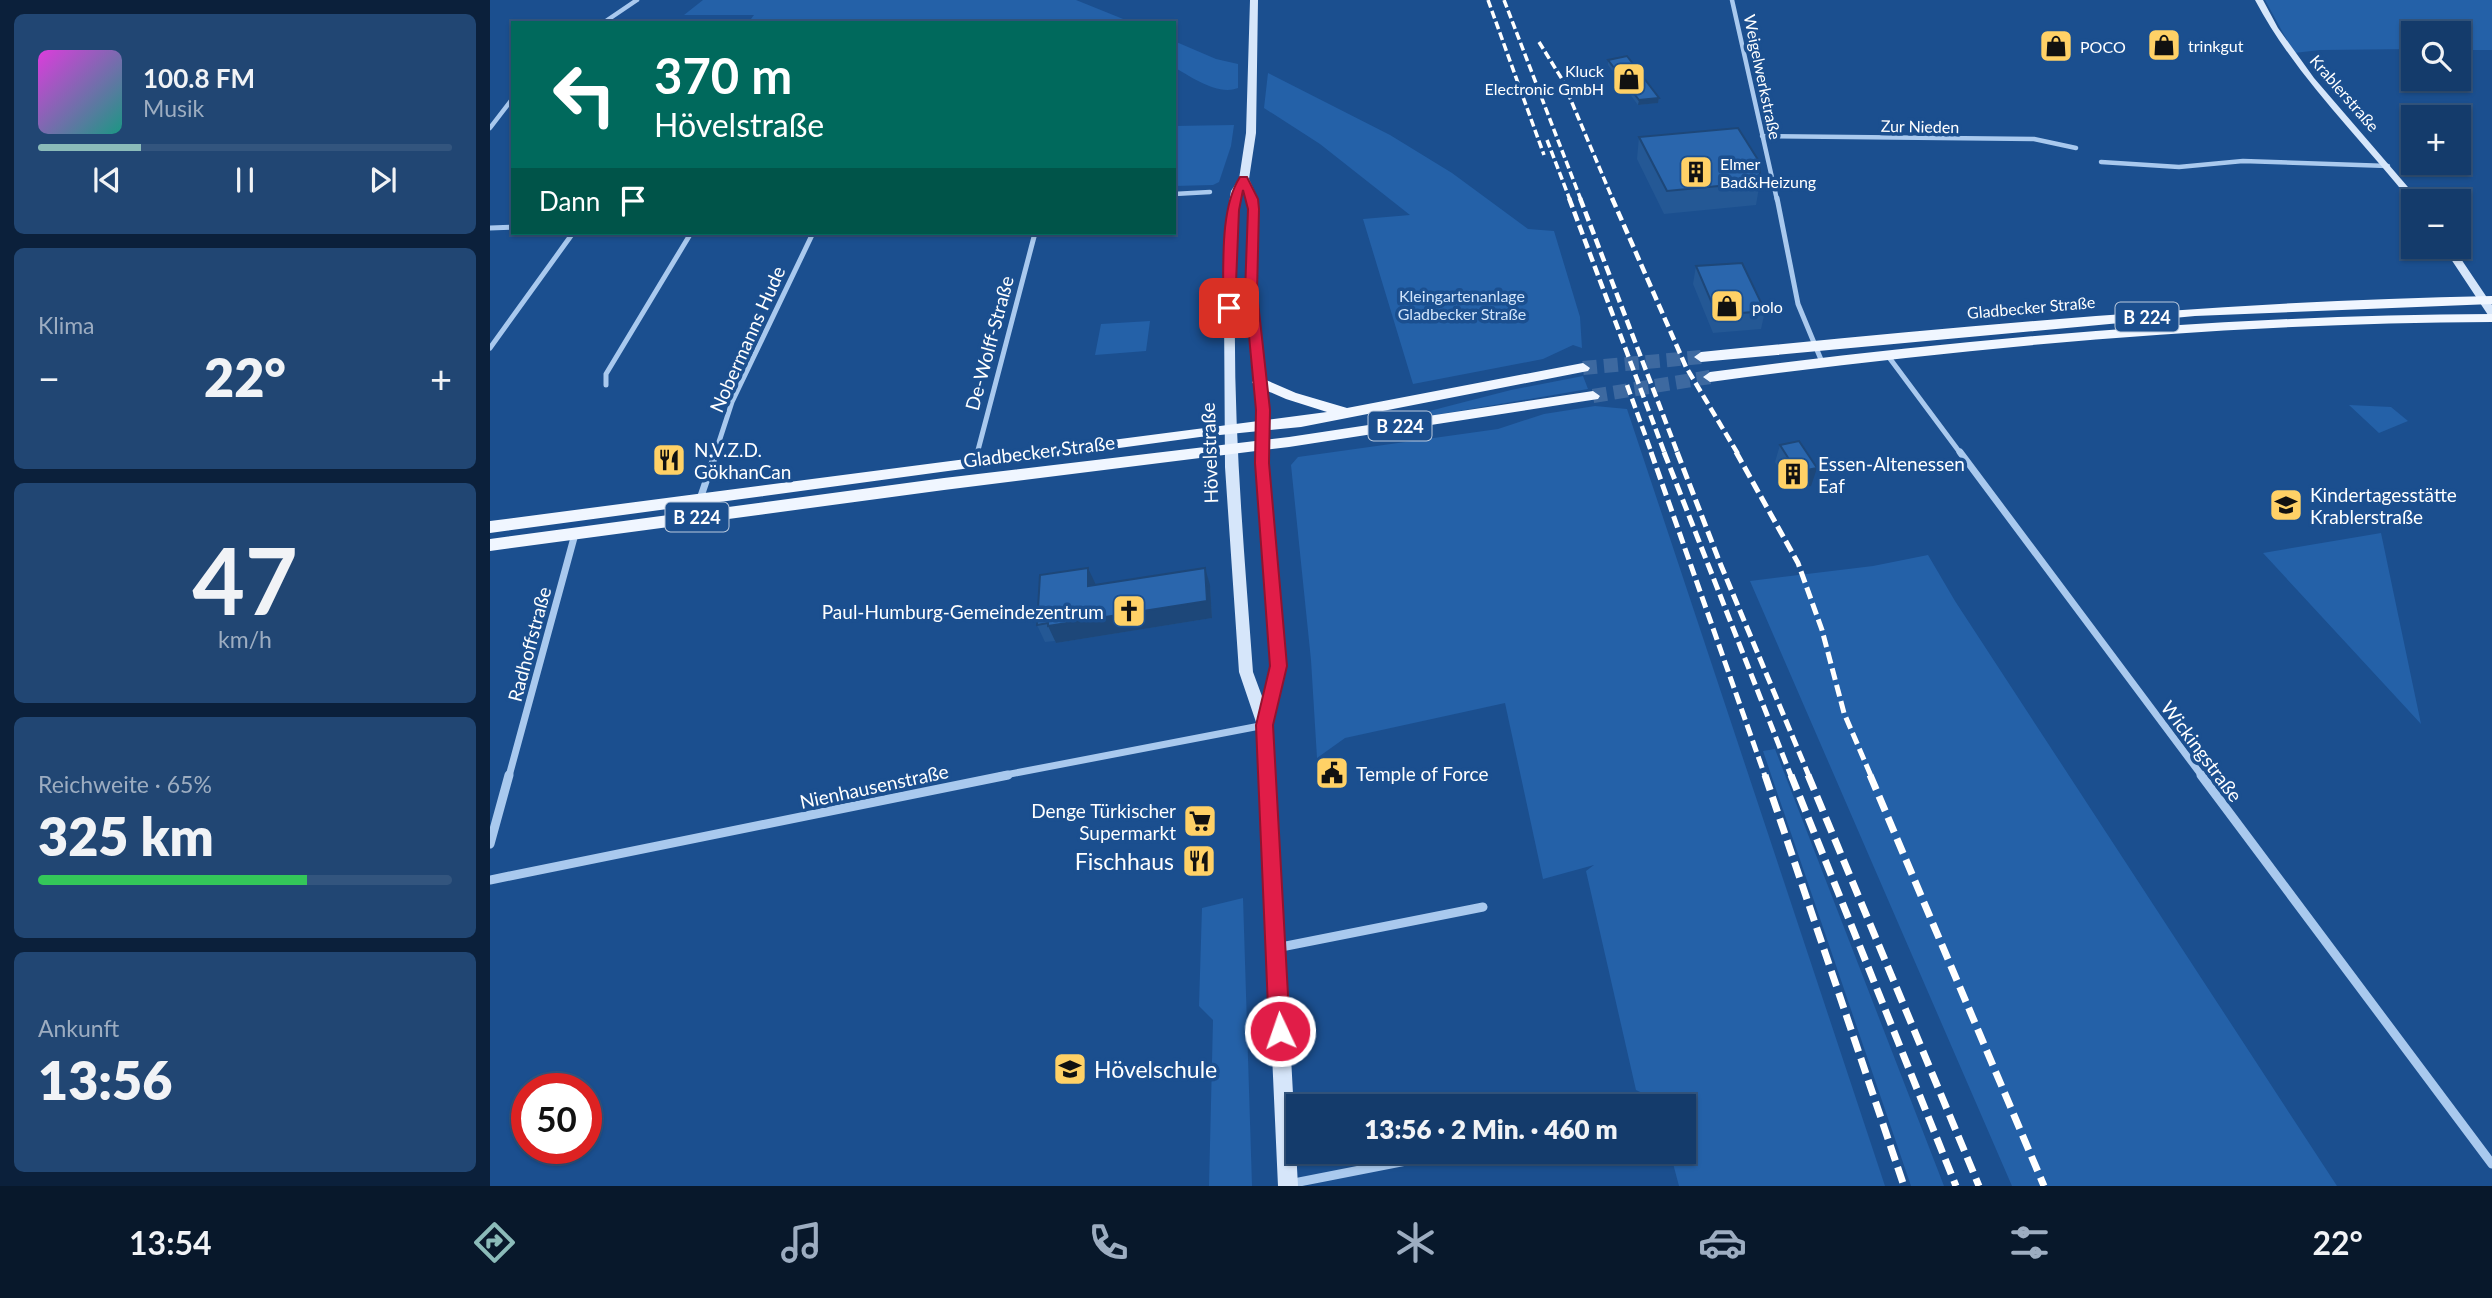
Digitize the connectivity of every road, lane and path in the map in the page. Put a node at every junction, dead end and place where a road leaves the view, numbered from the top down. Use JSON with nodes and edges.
{"nodes":[{"id":1,"x":637,"y":0,"type":"edge"},
{"id":2,"x":1254,"y":0,"type":"edge"},
{"id":3,"x":1731,"y":0,"type":"edge"},
{"id":4,"x":2259,"y":0,"type":"edge"},
{"id":5,"x":606,"y":21,"type":"edge"},
{"id":6,"x":511,"y":101,"type":"edge"},
{"id":7,"x":500,"y":115,"type":"junction"},
{"id":8,"x":490,"y":116,"type":"edge"},
{"id":9,"x":490,"y":128,"type":"edge"},
{"id":10,"x":1762,"y":136,"type":"junction"},
{"id":11,"x":2076,"y":148,"type":"dead end"},
{"id":12,"x":2101,"y":162,"type":"dead end"},
{"id":13,"x":2388,"y":166,"type":"junction"},
{"id":14,"x":1244,"y":179,"type":"junction"},
{"id":15,"x":2406,"y":189,"type":"edge"},
{"id":16,"x":1210,"y":192,"type":"dead end"},
{"id":17,"x":1176,"y":194,"type":"edge"},
{"id":18,"x":511,"y":227,"type":"edge"},
{"id":19,"x":490,"y":228,"type":"edge"},
{"id":20,"x":572,"y":235,"type":"edge"},
{"id":21,"x":690,"y":235,"type":"edge"},
{"id":22,"x":812,"y":235,"type":"edge"},
{"id":23,"x":1034,"y":235,"type":"edge"},
{"id":24,"x":2457,"y":259,"type":"edge"},
{"id":25,"x":2487,"y":300,"type":"edge"},
{"id":26,"x":2492,"y":316,"type":"edge"},
{"id":27,"x":1812,"y":346,"type":"junction"},
{"id":28,"x":490,"y":348,"type":"edge"},
{"id":29,"x":1700,"y":356,"type":"tunnel mouth"},
{"id":30,"x":1888,"y":356,"type":"junction"},
{"id":31,"x":1822,"y":362,"type":"junction"},
{"id":32,"x":1583,"y":368,"type":"tunnel mouth"},
{"id":33,"x":1710,"y":377,"type":"tunnel mouth"},
{"id":34,"x":1259,"y":382,"type":"junction"},
{"id":35,"x":606,"y":384,"type":"dead end"},
{"id":36,"x":1593,"y":396,"type":"tunnel mouth"},
{"id":37,"x":1346,"y":413,"type":"junction"},
{"id":38,"x":1263,"y":426,"type":"junction"},
{"id":39,"x":1231,"y":429,"type":"junction"},
{"id":40,"x":1263,"y":446,"type":"junction"},
{"id":41,"x":1231,"y":449,"type":"junction"},
{"id":42,"x":975,"y":462,"type":"junction"},
{"id":43,"x":700,"y":499,"type":"junction"},
{"id":44,"x":490,"y":527,"type":"edge"},
{"id":45,"x":575,"y":534,"type":"junction"},
{"id":46,"x":490,"y":545,"type":"edge"},
{"id":47,"x":1265,"y":725,"type":"junction"},
{"id":48,"x":490,"y":844,"type":"edge"},
{"id":49,"x":490,"y":880,"type":"edge"},
{"id":50,"x":1483,"y":907,"type":"dead end"},
{"id":51,"x":1275,"y":948,"type":"junction"},
{"id":52,"x":1392,"y":1164,"type":"edge"},
{"id":53,"x":2492,"y":1164,"type":"edge"},
{"id":54,"x":1288,"y":1185,"type":"edge"}],
"edges":[{"from":1,"to":5,"type":"street"},
{"from":2,"to":14,"type":"main road","name":"Hövelstraße"},
{"from":3,"to":10,"type":"street","name":"Weigelwerkstraße"},
{"from":4,"to":13,"type":"main road","name":"Krablerstraße"},
{"from":6,"to":7,"type":"street"},
{"from":7,"to":8,"type":"street"},
{"from":7,"to":9,"type":"street"},
{"from":10,"to":11,"type":"street","name":"Zur Nieden"},
{"from":10,"to":27,"type":"street","name":"Weigelwerkstraße"},
{"from":12,"to":13,"type":"street"},
{"from":13,"to":15,"type":"main road","name":"Krablerstraße"},
{"from":14,"to":34,"type":"main road","name":"Hövelstraße"},
{"from":14,"to":39,"type":"main road","name":"Hövelstraße"},
{"from":16,"to":17,"type":"street"},
{"from":18,"to":19,"type":"street"},
{"from":20,"to":28,"type":"street"},
{"from":21,"to":35,"type":"street"},
{"from":22,"to":43,"type":"street","name":"Nobermanns Hude"},
{"from":23,"to":42,"type":"street","name":"De-Wolff-Straße"},
{"from":24,"to":25,"type":"main road"},
{"from":25,"to":26,"type":"main road"},
{"from":25,"to":27,"type":"main road","name":"Gladbecker Straße","number":"B 224"},
{"from":26,"to":30,"type":"main road","name":"Gladbecker Straße","number":"B 224"},
{"from":27,"to":29,"type":"main road","name":"Gladbecker Straße","number":"B 224"},
{"from":27,"to":31,"type":"street","name":"Weigelwerkstraße"},
{"from":30,"to":31,"type":"main road","name":"Gladbecker Straße","number":"B 224"},
{"from":30,"to":53,"type":"street","name":"Wickingstraße"},
{"from":31,"to":33,"type":"main road","name":"Gladbecker Straße","number":"B 224"},
{"from":32,"to":37,"type":"main road","name":"Gladbecker Straße","number":"B 224"},
{"from":34,"to":37,"type":"main road"},
{"from":34,"to":38,"type":"main road","name":"Hövelstraße"},
{"from":36,"to":40,"type":"main road","name":"Gladbecker Straße","number":"B 224"},
{"from":37,"to":38,"type":"main road","name":"Gladbecker Straße","number":"B 224"},
{"from":38,"to":39,"type":"main road","name":"Gladbecker Straße","number":"B 224"},
{"from":38,"to":40,"type":"main road","name":"Hövelstraße"},
{"from":39,"to":41,"type":"main road","name":"Hövelstraße"},
{"from":39,"to":42,"type":"main road","name":"Gladbecker Straße","number":"B 224"},
{"from":40,"to":41,"type":"main road","name":"Gladbecker Straße","number":"B 224"},
{"from":40,"to":47,"type":"main road","name":"Hövelstraße"},
{"from":41,"to":45,"type":"main road","name":"Gladbecker Straße","number":"B 224"},
{"from":41,"to":47,"type":"main road","name":"Hövelstraße"},
{"from":42,"to":43,"type":"main road","name":"Gladbecker Straße","number":"B 224"},
{"from":43,"to":44,"type":"main road","name":"Gladbecker Straße","number":"B 224"},
{"from":45,"to":46,"type":"main road","name":"Gladbecker Straße","number":"B 224"},
{"from":45,"to":48,"type":"street","name":"Radhoffstraße"},
{"from":47,"to":49,"type":"street","name":"Nienhausenstraße"},
{"from":47,"to":51,"type":"main road","name":"Hövelstraße"},
{"from":50,"to":51,"type":"street"},
{"from":51,"to":54,"type":"main road","name":"Hövelstraße"},
{"from":52,"to":54,"type":"street"}]}
